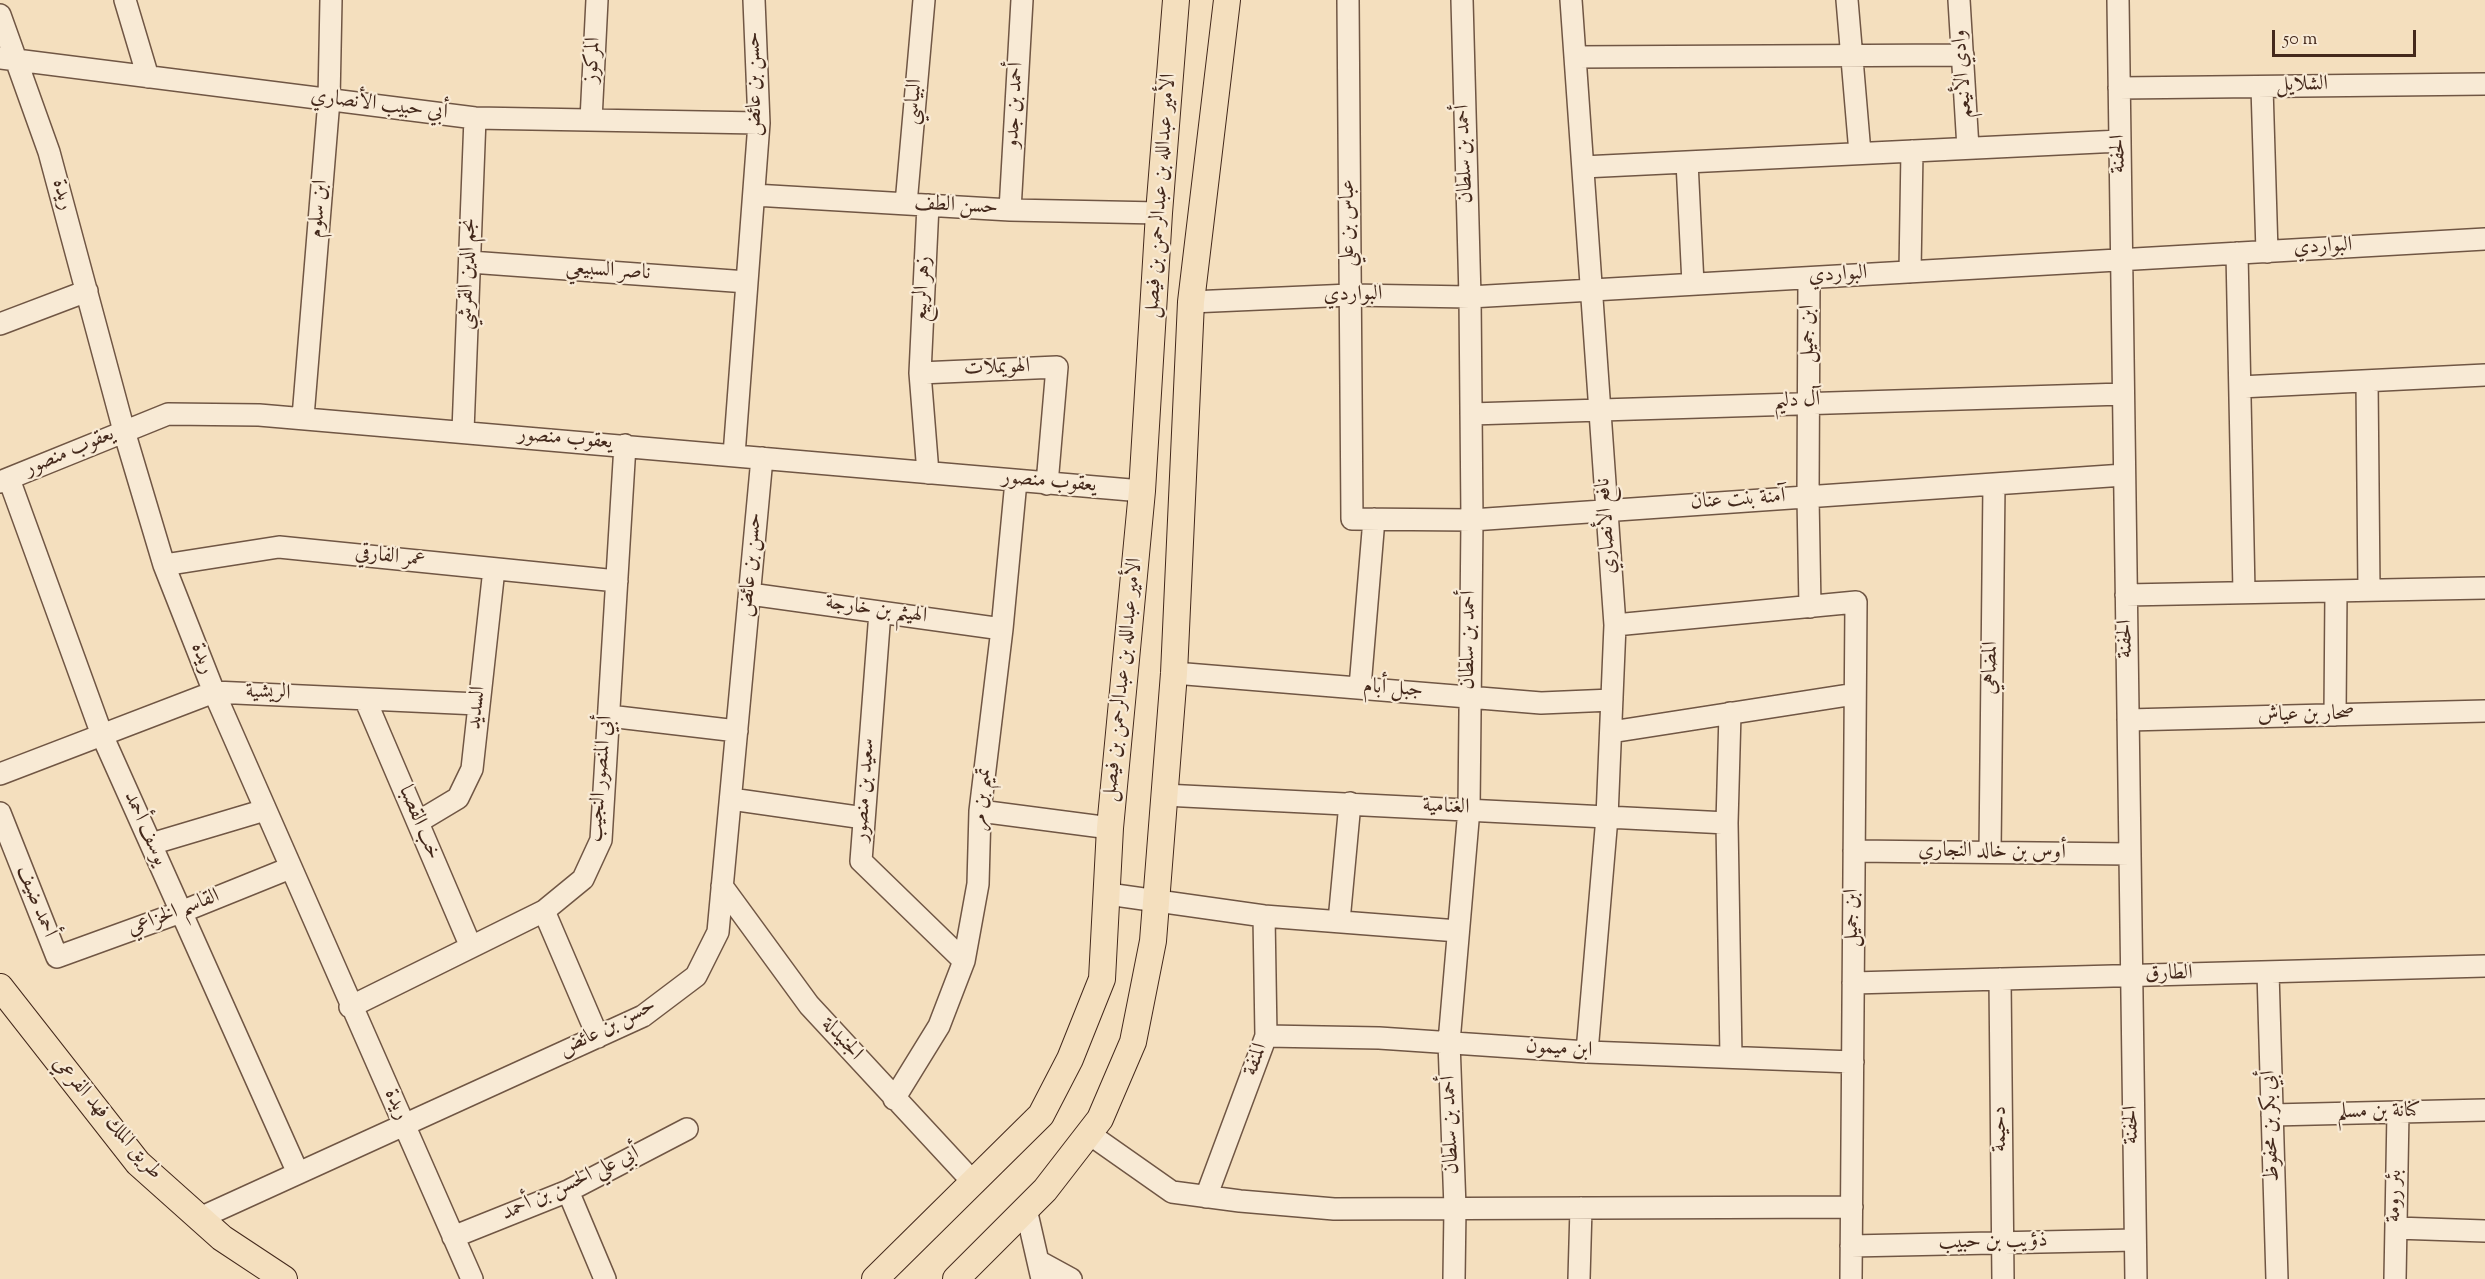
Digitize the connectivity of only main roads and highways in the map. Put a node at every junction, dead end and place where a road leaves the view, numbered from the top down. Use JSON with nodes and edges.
{"nodes":[{"id":1,"x":1176,"y":0,"type":"edge"},
{"id":2,"x":1227,"y":0,"type":"edge"},
{"id":3,"x":0,"y":987,"type":"edge"},
{"id":4,"x":284,"y":1279,"type":"edge"},
{"id":5,"x":875,"y":1279,"type":"edge"},
{"id":6,"x":956,"y":1279,"type":"edge"}],
"edges":[{"from":1,"to":5,"type":"main road","name":"الأمير عبدالله بن عبدالرحمن بن فيصل"},
{"from":2,"to":6,"type":"main road","name":"الأمير عبدالله بن عبدالرحمن بن فيصل"},
{"from":3,"to":4,"type":"main road","name":"طريق الملك فهد الفرعي"}]}
